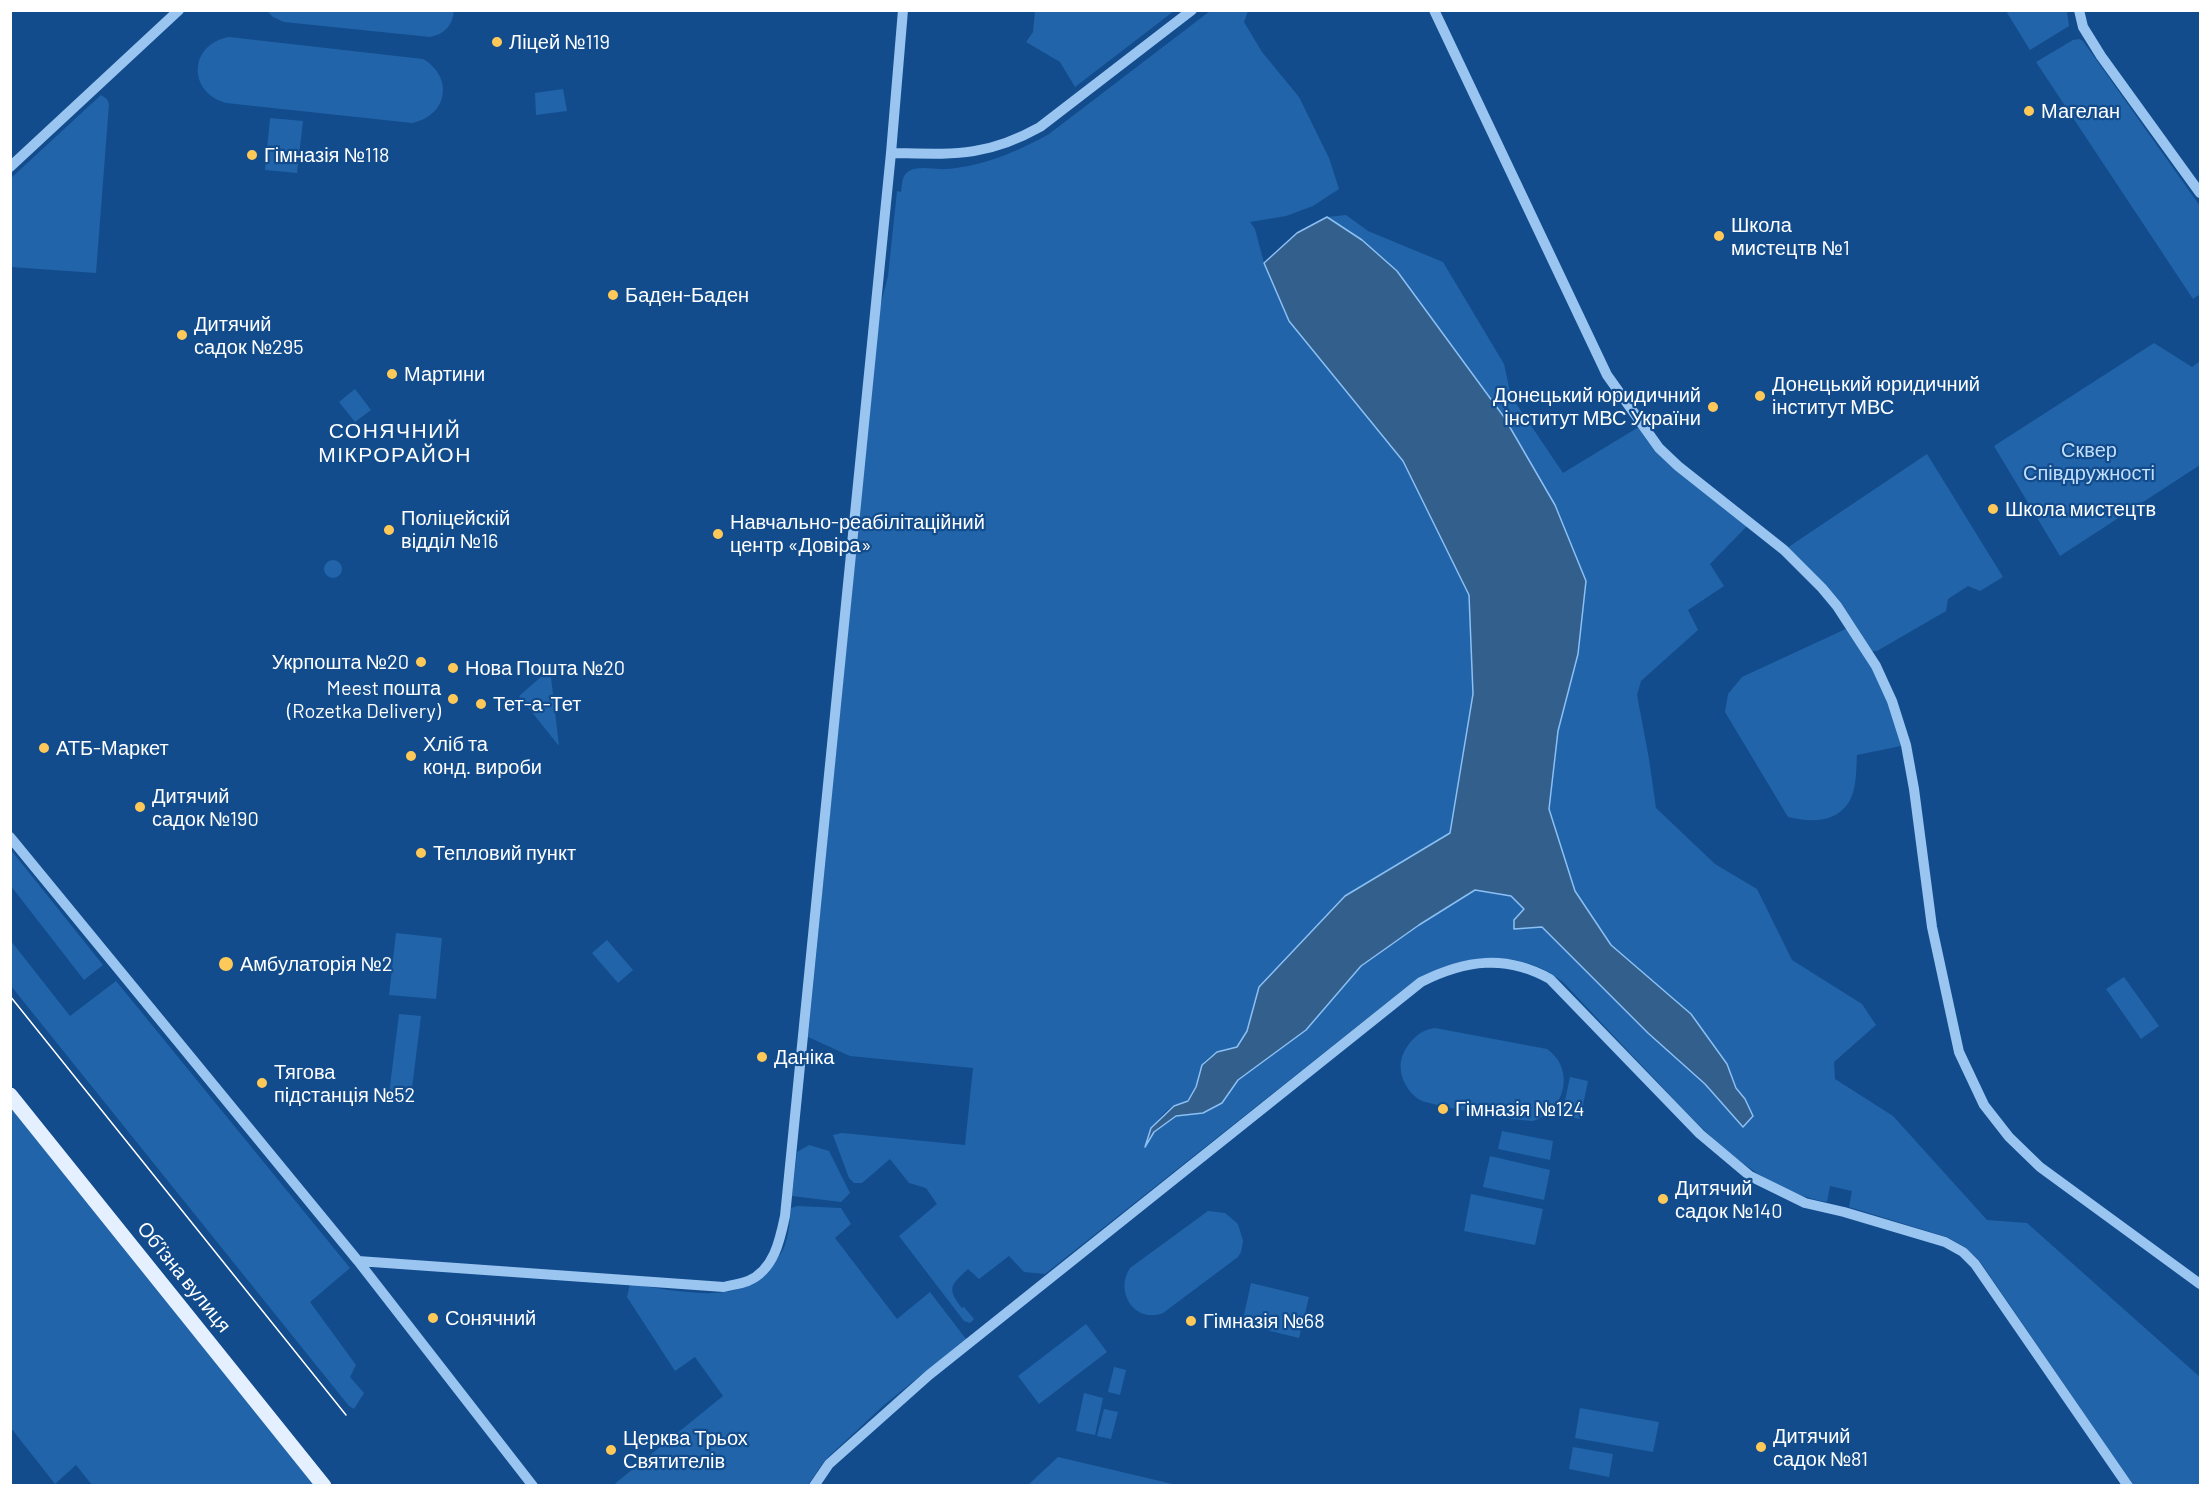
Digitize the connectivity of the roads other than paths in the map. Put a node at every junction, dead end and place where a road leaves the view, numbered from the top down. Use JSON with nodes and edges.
{"nodes":[{"id":1,"x":179,"y":10,"type":"edge"},
{"id":2,"x":903,"y":10,"type":"edge"},
{"id":3,"x":1192,"y":10,"type":"edge"},
{"id":4,"x":1434,"y":10,"type":"edge"},
{"id":5,"x":2079,"y":10,"type":"edge"},
{"id":6,"x":891,"y":153,"type":"junction"},
{"id":7,"x":10,"y":167,"type":"edge"},
{"id":8,"x":2200,"y":193,"type":"edge"},
{"id":9,"x":10,"y":837,"type":"edge"},
{"id":10,"x":10,"y":1095,"type":"edge"},
{"id":11,"x":358,"y":1261,"type":"junction"},
{"id":12,"x":2200,"y":1284,"type":"edge"},
{"id":13,"x":324,"y":1485,"type":"edge"},
{"id":14,"x":533,"y":1485,"type":"edge"},
{"id":15,"x":814,"y":1485,"type":"edge"},
{"id":16,"x":2128,"y":1485,"type":"edge"}],
"edges":[{"from":1,"to":7,"type":"street"},
{"from":2,"to":6,"type":"street"},
{"from":3,"to":6,"type":"street"},
{"from":4,"to":12,"type":"street"},
{"from":5,"to":8,"type":"street"},
{"from":6,"to":11,"type":"street"},
{"from":9,"to":11,"type":"street"},
{"from":10,"to":13,"type":"main road","name":"Обʼїзна вулиця"},
{"from":11,"to":14,"type":"street"},
{"from":15,"to":16,"type":"street"}]}
